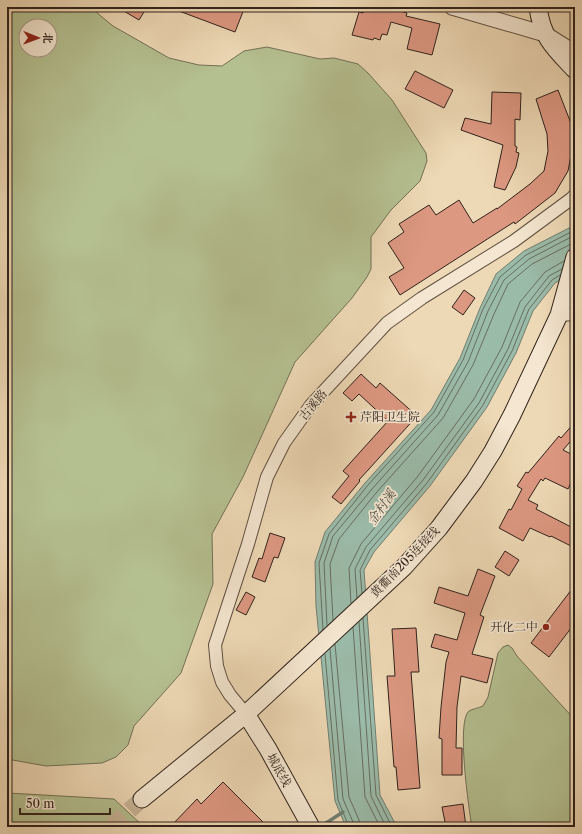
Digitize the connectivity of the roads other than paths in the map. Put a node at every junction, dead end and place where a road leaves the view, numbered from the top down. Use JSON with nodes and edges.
{"nodes":[{"id":1,"x":452,"y":7,"type":"edge"},
{"id":2,"x":538,"y":7,"type":"edge"},
{"id":3,"x":545,"y":34,"type":"junction"},
{"id":4,"x":575,"y":53,"type":"edge"},
{"id":5,"x":575,"y":70,"type":"edge"},
{"id":6,"x":575,"y":195,"type":"edge"},
{"id":7,"x":575,"y":257,"type":"edge"},
{"id":8,"x":567,"y":314,"type":"edge"},
{"id":9,"x":246,"y":714,"type":"junction"},
{"id":10,"x":142,"y":799,"type":"tunnel mouth"},
{"id":11,"x":311,"y":827,"type":"edge"}],
"edges":[{"from":1,"to":3,"type":"street"},
{"from":2,"to":3,"type":"main road"},
{"from":3,"to":4,"type":"street"},
{"from":3,"to":5,"type":"main road"},
{"from":6,"to":9,"type":"street","name":"古溪路"},
{"from":7,"to":8,"type":"main road","name":"黄衢南205连接线"},
{"from":8,"to":9,"type":"main road","name":"黄衢南205连接线"},
{"from":9,"to":10,"type":"main road","name":"黄衢南205连接线"},
{"from":9,"to":11,"type":"main road","name":"城底线"}]}
